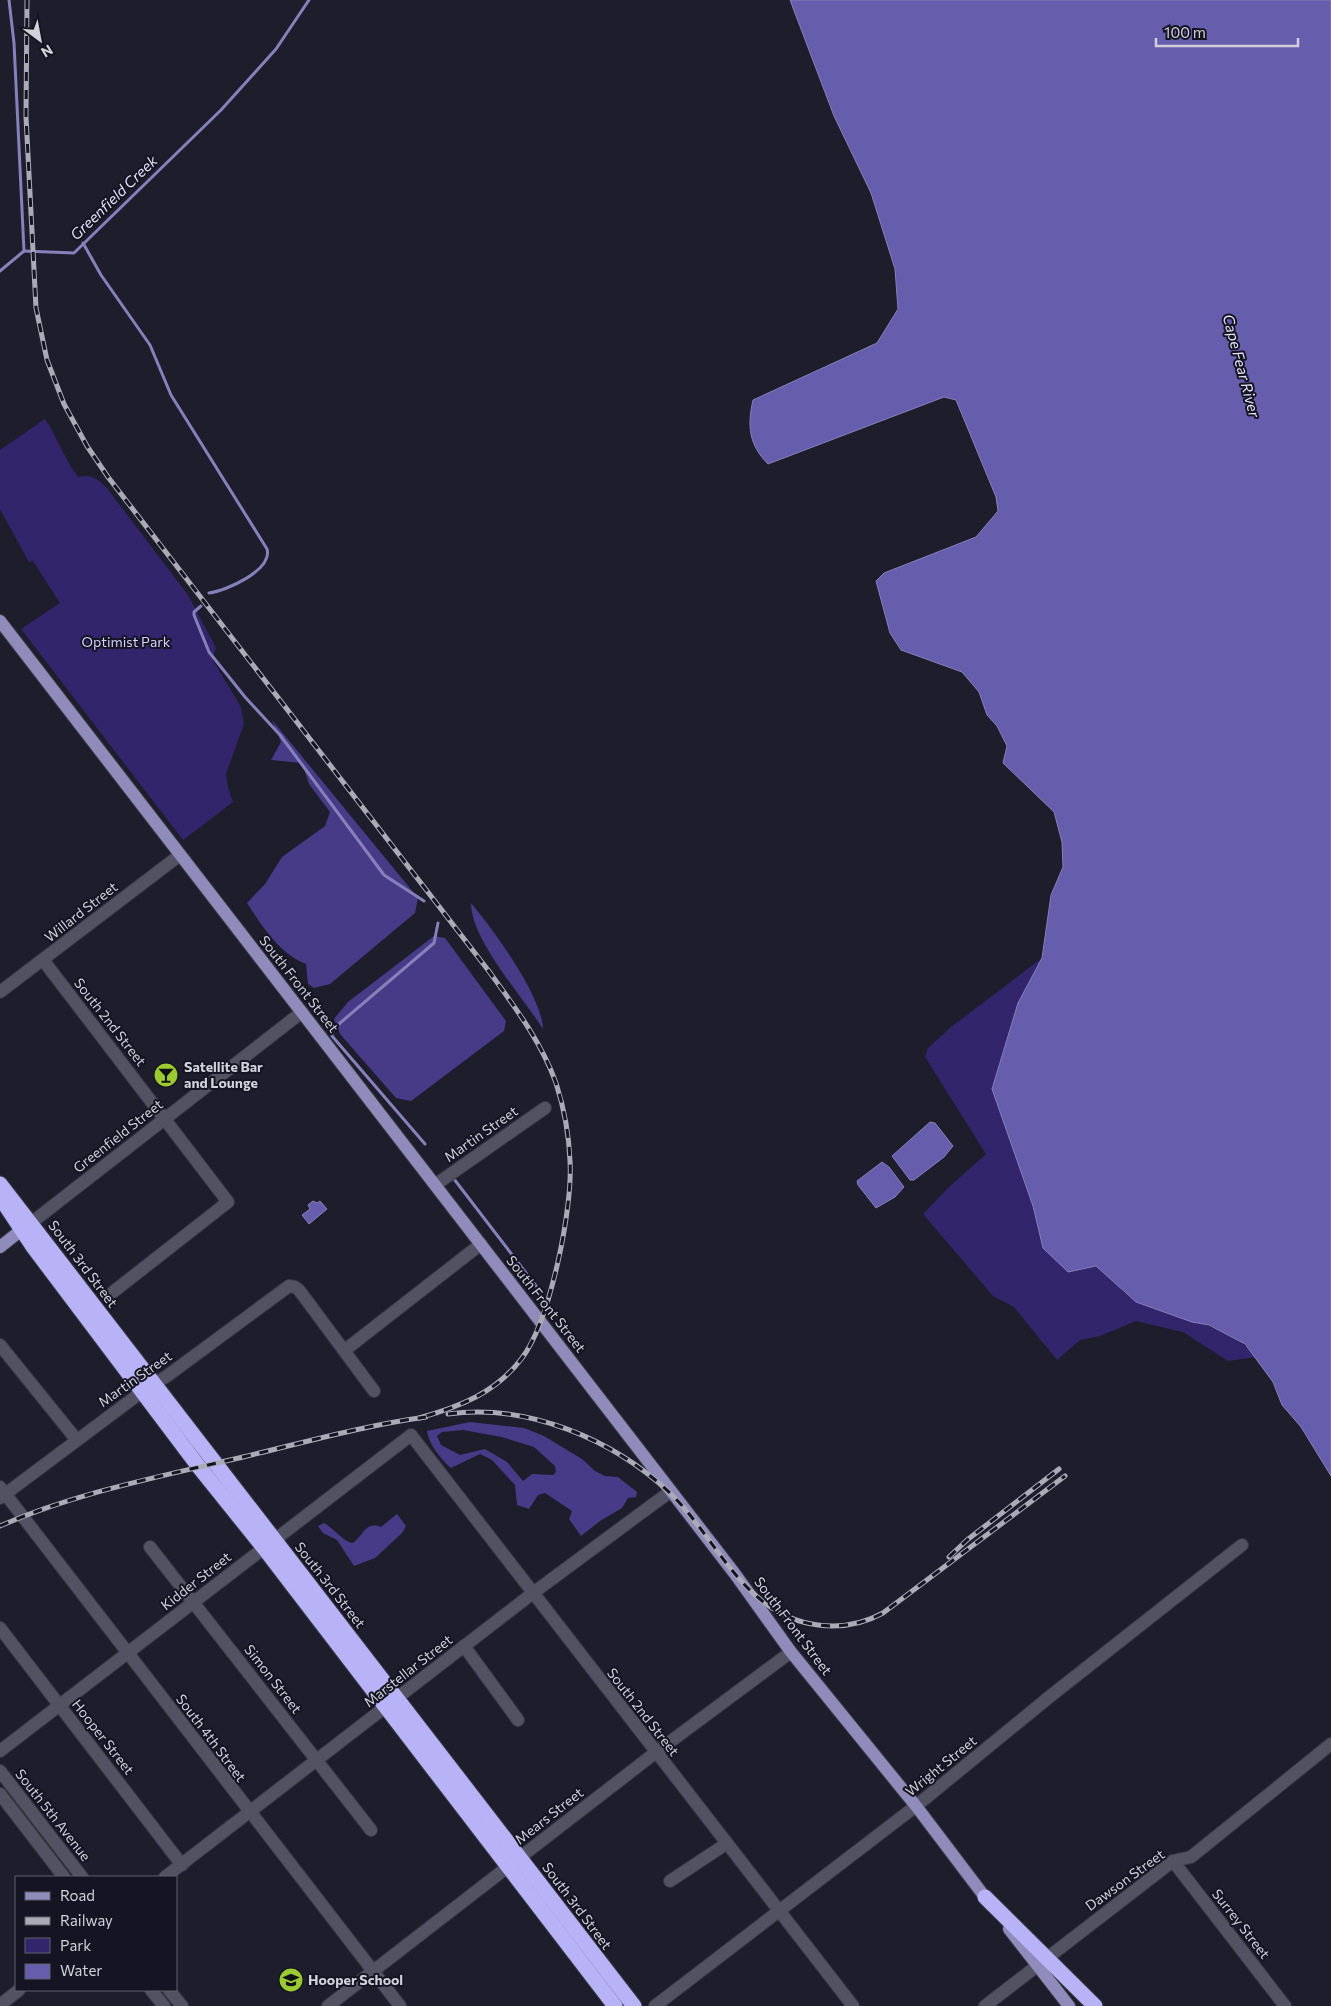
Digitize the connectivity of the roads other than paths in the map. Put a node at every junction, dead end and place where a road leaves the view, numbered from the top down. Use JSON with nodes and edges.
{"nodes":[{"id":1,"x":0,"y":621,"type":"edge"},
{"id":2,"x":180,"y":855,"type":"junction"},
{"id":3,"x":43,"y":960,"type":"junction"},
{"id":4,"x":0,"y":992,"type":"edge"},
{"id":5,"x":302,"y":1012,"type":"junction"},
{"id":6,"x":544,"y":1108,"type":"dead end"},
{"id":7,"x":166,"y":1118,"type":"junction"},
{"id":8,"x":0,"y":1184,"type":"edge"},
{"id":9,"x":435,"y":1185,"type":"junction"},
{"id":10,"x":0,"y":1197,"type":"edge"},
{"id":11,"x":26,"y":1226,"type":"junction"},
{"id":12,"x":481,"y":1244,"type":"junction"},
{"id":13,"x":0,"y":1247,"type":"edge"},
{"id":14,"x":113,"y":1292,"type":"dead end"},
{"id":15,"x":0,"y":1345,"type":"edge"},
{"id":16,"x":345,"y":1350,"type":"junction"},
{"id":17,"x":149,"y":1387,"type":"junction"},
{"id":18,"x":374,"y":1391,"type":"dead end"},
{"id":19,"x":411,"y":1435,"type":"joint"},
{"id":20,"x":76,"y":1440,"type":"junction"},
{"id":21,"x":671,"y":1491,"type":"junction"},
{"id":22,"x":2,"y":1493,"type":"edge"},
{"id":23,"x":269,"y":1544,"type":"junction"},
{"id":24,"x":1242,"y":1545,"type":"dead end"},
{"id":25,"x":150,"y":1547,"type":"dead end"},
{"id":26,"x":533,"y":1593,"type":"junction"},
{"id":27,"x":194,"y":1602,"type":"junction"},
{"id":28,"x":0,"y":1628,"type":"edge"},
{"id":29,"x":464,"y":1646,"type":"junction"},
{"id":30,"x":791,"y":1652,"type":"junction"},
{"id":31,"x":128,"y":1653,"type":"junction"},
{"id":32,"x":392,"y":1703,"type":"junction"},
{"id":33,"x":59,"y":1706,"type":"junction"},
{"id":34,"x":518,"y":1720,"type":"dead end"},
{"id":35,"x":1331,"y":1744,"type":"edge"},
{"id":36,"x":0,"y":1752,"type":"edge"},
{"id":37,"x":656,"y":1753,"type":"junction"},
{"id":38,"x":317,"y":1760,"type":"junction"},
{"id":39,"x":0,"y":1771,"type":"edge"},
{"id":40,"x":0,"y":1794,"type":"edge"},
{"id":41,"x":916,"y":1806,"type":"junction"},
{"id":42,"x":249,"y":1812,"type":"junction"},
{"id":43,"x":371,"y":1830,"type":"dead end"},
{"id":44,"x":726,"y":1844,"type":"junction"},
{"id":45,"x":514,"y":1861,"type":"junction"},
{"id":46,"x":1173,"y":1861,"type":"junction"},
{"id":47,"x":182,"y":1865,"type":"junction"},
{"id":48,"x":63,"y":1876,"type":"edge"},
{"id":49,"x":81,"y":1876,"type":"edge"},
{"id":50,"x":166,"y":1876,"type":"edge"},
{"id":51,"x":670,"y":1881,"type":"dead end"},
{"id":52,"x":985,"y":1897,"type":"joint"},
{"id":53,"x":778,"y":1912,"type":"junction"},
{"id":54,"x":1042,"y":1962,"type":"junction"},
{"id":55,"x":373,"y":1971,"type":"junction"},
{"id":56,"x":18,"y":1991,"type":"edge"},
{"id":57,"x":152,"y":1991,"type":"edge"},
{"id":58,"x":170,"y":1991,"type":"edge"},
{"id":59,"x":0,"y":2005,"type":"edge"},
{"id":60,"x":164,"y":2006,"type":"edge"},
{"id":61,"x":182,"y":2006,"type":"edge"},
{"id":62,"x":328,"y":2006,"type":"edge"},
{"id":63,"x":400,"y":2006,"type":"edge"},
{"id":64,"x":615,"y":2006,"type":"edge"},
{"id":65,"x":634,"y":2006,"type":"edge"},
{"id":66,"x":655,"y":2006,"type":"edge"},
{"id":67,"x":853,"y":2006,"type":"edge"},
{"id":68,"x":985,"y":2006,"type":"edge"},
{"id":69,"x":1069,"y":2006,"type":"edge"},
{"id":70,"x":1095,"y":2006,"type":"edge"},
{"id":71,"x":1285,"y":2006,"type":"edge"}],
"edges":[{"from":1,"to":2,"type":"main road","name":"South Front Street"},
{"from":2,"to":3,"type":"street","name":"Willard Street"},
{"from":2,"to":5,"type":"main road","name":"South Front Street"},
{"from":3,"to":4,"type":"street","name":"Willard Street"},
{"from":3,"to":7,"type":"street","name":"South 2nd Street"},
{"from":5,"to":7,"type":"street","name":"Greenfield Street"},
{"from":5,"to":9,"type":"main road","name":"South Front Street"},
{"from":6,"to":9,"type":"street","name":"Martin Street"},
{"from":7,"to":11,"type":"street","name":"Greenfield Street"},
{"from":7,"to":14,"type":"street","name":"South 2nd Street"},
{"from":8,"to":11,"type":"highway","name":"South 3rd Street"},
{"from":9,"to":12,"type":"main road","name":"South Front Street"},
{"from":10,"to":11,"type":"highway","name":"South 3rd Street"},
{"from":11,"to":13,"type":"main road","name":"Greenfield Street"},
{"from":11,"to":17,"type":"highway","name":"South 3rd Street"},
{"from":12,"to":16,"type":"street"},
{"from":12,"to":21,"type":"main road","name":"South Front Street"},
{"from":15,"to":20,"type":"street"},
{"from":16,"to":17,"type":"street","name":"Martin Street"},
{"from":16,"to":18,"type":"street"},
{"from":17,"to":20,"type":"street","name":"Martin Street"},
{"from":17,"to":23,"type":"highway","name":"South 3rd Street"},
{"from":19,"to":23,"type":"street","name":"Kidder Street"},
{"from":19,"to":26,"type":"street","name":"South 2nd Street"},
{"from":20,"to":22,"type":"street","name":"Martin Street"},
{"from":21,"to":26,"type":"street","name":"Marstellar Street"},
{"from":21,"to":30,"type":"main road","name":"South Front Street"},
{"from":22,"to":31,"type":"street","name":"South 4th Street"},
{"from":23,"to":27,"type":"street","name":"Kidder Street"},
{"from":23,"to":32,"type":"highway","name":"South 3rd Street"},
{"from":24,"to":41,"type":"street","name":"Wright Street"},
{"from":25,"to":27,"type":"street","name":"Simon Street"},
{"from":26,"to":29,"type":"street","name":"Marstellar Street"},
{"from":26,"to":37,"type":"street","name":"South 2nd Street"},
{"from":27,"to":31,"type":"street","name":"Kidder Street"},
{"from":27,"to":38,"type":"street","name":"Simon Street"},
{"from":28,"to":33,"type":"street","name":"Hooper Street"},
{"from":29,"to":32,"type":"street","name":"Marstellar Street"},
{"from":29,"to":34,"type":"street"},
{"from":30,"to":37,"type":"street","name":"Mears Street"},
{"from":30,"to":41,"type":"main road","name":"South Front Street"},
{"from":31,"to":33,"type":"street","name":"Kidder Street"},
{"from":31,"to":42,"type":"street","name":"South 4th Street"},
{"from":32,"to":38,"type":"street","name":"Marstellar Street"},
{"from":32,"to":45,"type":"highway","name":"South 3rd Street"},
{"from":33,"to":36,"type":"street","name":"Kidder Street"},
{"from":33,"to":47,"type":"street","name":"Hooper Street"},
{"from":35,"to":46,"type":"street","name":"Dawson Street"},
{"from":37,"to":44,"type":"street","name":"South 2nd Street"},
{"from":37,"to":45,"type":"street","name":"Mears Street"},
{"from":38,"to":42,"type":"street","name":"Marstellar Street"},
{"from":38,"to":43,"type":"street","name":"Simon Street"},
{"from":39,"to":49,"type":"street","name":"South 5th Avenue"},
{"from":40,"to":48,"type":"street"},
{"from":41,"to":52,"type":"main road","name":"South Front Street"},
{"from":41,"to":53,"type":"street","name":"Wright Street"},
{"from":42,"to":47,"type":"street","name":"Marstellar Street"},
{"from":42,"to":55,"type":"street","name":"South 4th Street"},
{"from":44,"to":51,"type":"street"},
{"from":44,"to":53,"type":"street","name":"South 2nd Street"},
{"from":45,"to":55,"type":"street","name":"Mears Street"},
{"from":45,"to":64,"type":"highway","name":"South 3rd Street"},
{"from":45,"to":65,"type":"highway","name":"South 3rd Street"},
{"from":46,"to":54,"type":"street","name":"Dawson Street"},
{"from":46,"to":71,"type":"street","name":"Surrey Street"},
{"from":47,"to":50,"type":"street","name":"Marstellar Street"},
{"from":52,"to":54,"type":"highway"},
{"from":53,"to":66,"type":"street","name":"Wright Street"},
{"from":53,"to":67,"type":"street","name":"South 2nd Street"},
{"from":54,"to":68,"type":"street","name":"Dawson Street"},
{"from":54,"to":69,"type":"main road"},
{"from":54,"to":70,"type":"highway"},
{"from":55,"to":62,"type":"street","name":"Mears Street"},
{"from":55,"to":63,"type":"street","name":"South 4th Street"},
{"from":56,"to":59,"type":"street"},
{"from":57,"to":60,"type":"street"},
{"from":58,"to":61,"type":"street"}]}
